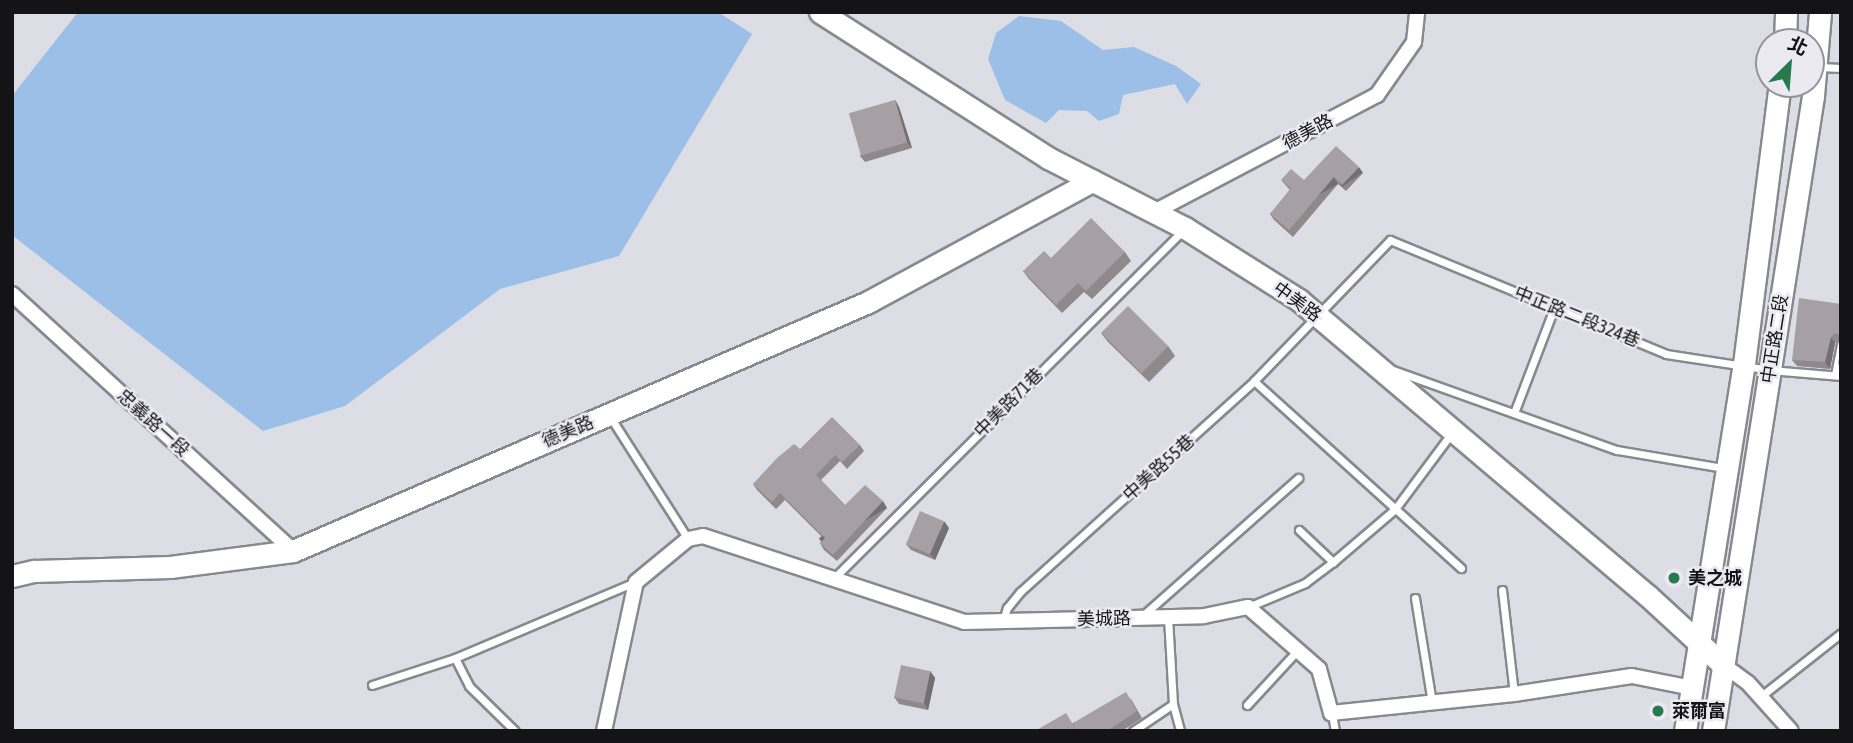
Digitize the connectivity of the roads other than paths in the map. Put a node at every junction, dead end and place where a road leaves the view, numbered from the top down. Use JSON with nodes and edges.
{"nodes":[{"id":1,"x":820,"y":12,"type":"edge"},
{"id":2,"x":1417,"y":12,"type":"edge"},
{"id":3,"x":1778,"y":98,"type":"edge"},
{"id":4,"x":1810,"y":98,"type":"edge"},
{"id":5,"x":1092,"y":181,"type":"junction"},
{"id":6,"x":1154,"y":212,"type":"junction"},
{"id":7,"x":1185,"y":228,"type":"junction"},
{"id":8,"x":1390,"y":240,"type":"joint"},
{"id":9,"x":12,"y":294,"type":"edge"},
{"id":10,"x":1554,"y":308,"type":"junction"},
{"id":11,"x":1318,"y":316,"type":"junction"},
{"id":12,"x":1841,"y":345,"type":"edge"},
{"id":13,"x":1374,"y":363,"type":"junction"},
{"id":14,"x":1744,"y":364,"type":"junction"},
{"id":15,"x":1770,"y":370,"type":"junction"},
{"id":16,"x":1838,"y":376,"type":"edge"},
{"id":17,"x":1254,"y":381,"type":"junction"},
{"id":18,"x":1514,"y":413,"type":"junction"},
{"id":19,"x":608,"y":414,"type":"junction"},
{"id":20,"x":1454,"y":431,"type":"junction"},
{"id":21,"x":1727,"y":469,"type":"junction"},
{"id":22,"x":1298,"y":478,"type":"dead end"},
{"id":23,"x":1395,"y":509,"type":"junction"},
{"id":24,"x":1299,"y":530,"type":"dead end"},
{"id":25,"x":688,"y":539,"type":"junction"},
{"id":26,"x":293,"y":551,"type":"junction"},
{"id":27,"x":1333,"y":562,"type":"junction"},
{"id":28,"x":1461,"y":569,"type":"dead end"},
{"id":29,"x":12,"y":576,"type":"edge"},
{"id":30,"x":834,"y":578,"type":"junction"},
{"id":31,"x":636,"y":582,"type":"junction"},
{"id":32,"x":1502,"y":590,"type":"dead end"},
{"id":33,"x":1415,"y":598,"type":"dead end"},
{"id":34,"x":1248,"y":607,"type":"junction"},
{"id":35,"x":1168,"y":617,"type":"junction"},
{"id":36,"x":1140,"y":618,"type":"junction"},
{"id":37,"x":1003,"y":621,"type":"junction"},
{"id":38,"x":1841,"y":633,"type":"edge"},
{"id":39,"x":1699,"y":644,"type":"junction"},
{"id":40,"x":1298,"y":650,"type":"junction"},
{"id":41,"x":455,"y":657,"type":"junction"},
{"id":42,"x":1722,"y":664,"type":"junction"},
{"id":43,"x":372,"y":685,"type":"dead end"},
{"id":44,"x":1692,"y":688,"type":"junction"},
{"id":45,"x":1514,"y":694,"type":"junction"},
{"id":46,"x":1760,"y":696,"type":"junction"},
{"id":47,"x":1173,"y":704,"type":"junction"},
{"id":48,"x":1432,"y":704,"type":"junction"},
{"id":49,"x":1247,"y":705,"type":"dead end"},
{"id":50,"x":1331,"y":713,"type":"junction"},
{"id":51,"x":515,"y":731,"type":"edge"},
{"id":52,"x":604,"y":731,"type":"edge"},
{"id":53,"x":1133,"y":731,"type":"edge"},
{"id":54,"x":1180,"y":731,"type":"edge"},
{"id":55,"x":1335,"y":731,"type":"edge"},
{"id":56,"x":1685,"y":731,"type":"edge"},
{"id":57,"x":1713,"y":731,"type":"edge"},
{"id":58,"x":1791,"y":731,"type":"edge"}],
"edges":[{"from":1,"to":5,"type":"street","name":"中美路"},
{"from":2,"to":6,"type":"street","name":"德美路"},
{"from":3,"to":14,"type":"street","name":"中正路二段"},
{"from":4,"to":15,"type":"street","name":"中正路二段"},
{"from":5,"to":6,"type":"street","name":"中美路"},
{"from":5,"to":19,"type":"street","name":"德美路"},
{"from":6,"to":7,"type":"street","name":"中美路"},
{"from":7,"to":11,"type":"street","name":"中美路"},
{"from":7,"to":30,"type":"lane","name":"中美路71巷"},
{"from":8,"to":10,"type":"lane","name":"中正路二段324巷"},
{"from":8,"to":11,"type":"lane","name":"中美路55巷"},
{"from":9,"to":26,"type":"street","name":"忠義路一段"},
{"from":10,"to":14,"type":"lane","name":"中正路二段324巷"},
{"from":10,"to":18,"type":"lane"},
{"from":11,"to":13,"type":"street","name":"中美路"},
{"from":11,"to":17,"type":"lane","name":"中美路55巷"},
{"from":12,"to":16,"type":"lane"},
{"from":13,"to":18,"type":"lane"},
{"from":13,"to":20,"type":"street","name":"中美路"},
{"from":14,"to":15,"type":"lane","name":"中正路二段324巷"},
{"from":14,"to":21,"type":"street","name":"中正路二段"},
{"from":15,"to":16,"type":"lane","name":"中正路二段324巷"},
{"from":15,"to":42,"type":"street","name":"中正路二段"},
{"from":17,"to":23,"type":"lane"},
{"from":17,"to":37,"type":"lane","name":"中美路55巷"},
{"from":18,"to":21,"type":"lane"},
{"from":19,"to":25,"type":"lane"},
{"from":19,"to":26,"type":"street","name":"德美路"},
{"from":20,"to":23,"type":"lane"},
{"from":20,"to":39,"type":"street","name":"中美路"},
{"from":21,"to":39,"type":"street","name":"中正路二段"},
{"from":22,"to":36,"type":"lane"},
{"from":23,"to":27,"type":"lane"},
{"from":23,"to":28,"type":"lane"},
{"from":24,"to":27,"type":"lane"},
{"from":25,"to":30,"type":"street","name":"美城路"},
{"from":25,"to":31,"type":"street"},
{"from":26,"to":29,"type":"street","name":"德美路"},
{"from":27,"to":34,"type":"lane"},
{"from":30,"to":37,"type":"street","name":"美城路"},
{"from":31,"to":41,"type":"lane"},
{"from":31,"to":52,"type":"street"},
{"from":32,"to":45,"type":"lane"},
{"from":33,"to":48,"type":"lane"},
{"from":34,"to":35,"type":"street","name":"美城路"},
{"from":34,"to":40,"type":"street"},
{"from":35,"to":36,"type":"street","name":"美城路"},
{"from":35,"to":47,"type":"lane"},
{"from":36,"to":37,"type":"street","name":"美城路"},
{"from":38,"to":46,"type":"lane"},
{"from":39,"to":42,"type":"street","name":"中美路"},
{"from":39,"to":44,"type":"street","name":"中正路二段"},
{"from":40,"to":49,"type":"lane"},
{"from":40,"to":50,"type":"street"},
{"from":41,"to":43,"type":"lane"},
{"from":41,"to":51,"type":"lane"},
{"from":42,"to":46,"type":"street"},
{"from":42,"to":57,"type":"street","name":"中正路二段"},
{"from":44,"to":45,"type":"street"},
{"from":44,"to":56,"type":"street","name":"中正路二段"},
{"from":45,"to":48,"type":"street"},
{"from":46,"to":58,"type":"street"},
{"from":47,"to":53,"type":"lane"},
{"from":47,"to":54,"type":"lane"},
{"from":48,"to":50,"type":"street"},
{"from":50,"to":55,"type":"lane"}]}
